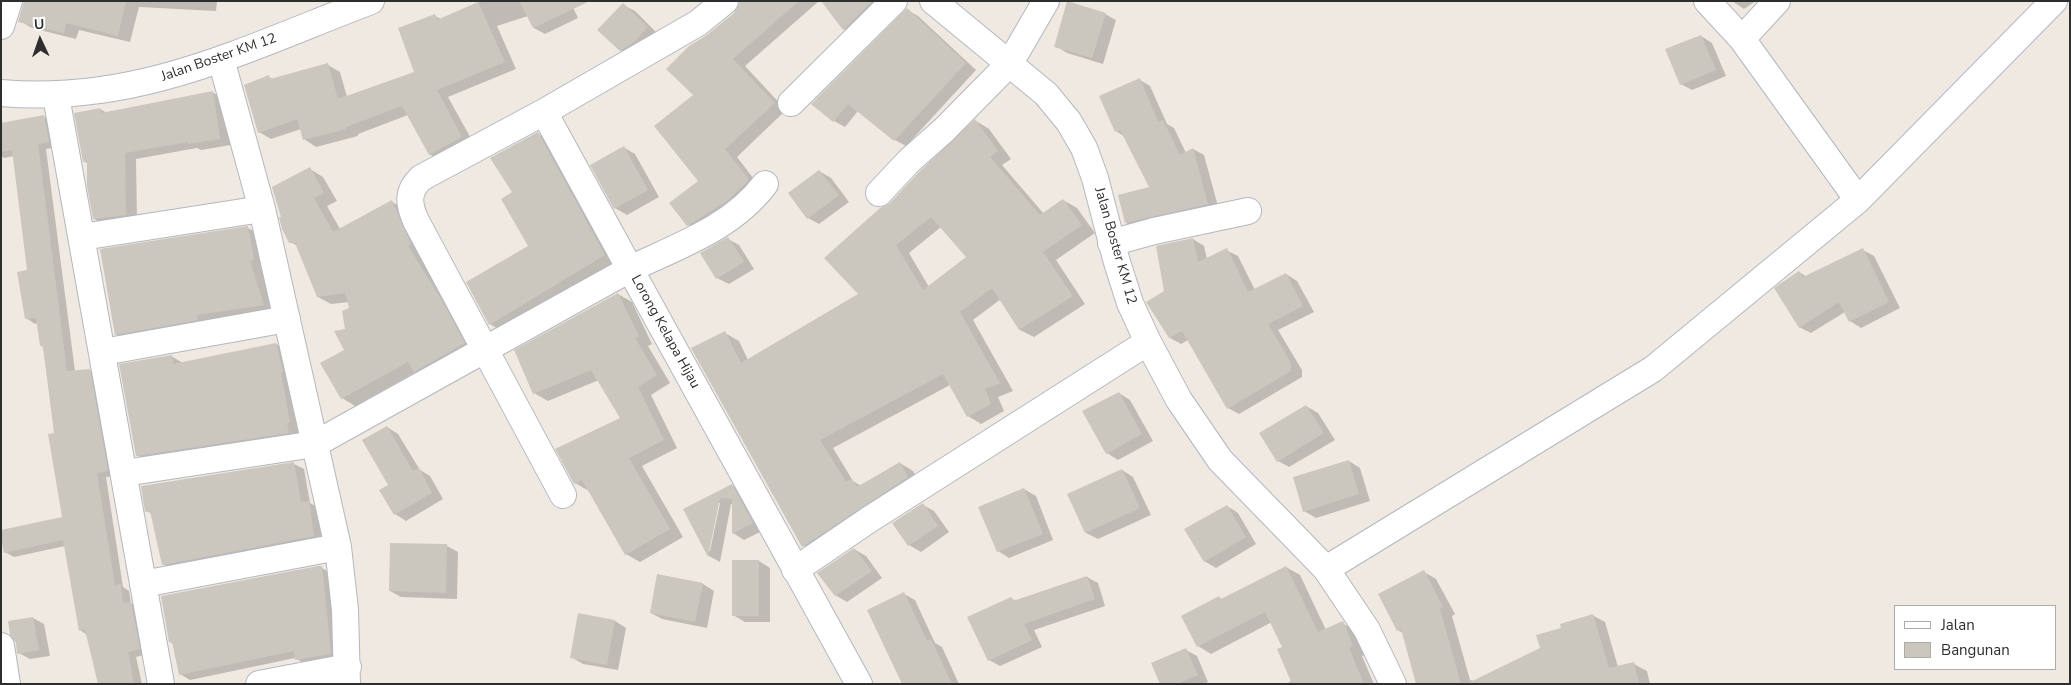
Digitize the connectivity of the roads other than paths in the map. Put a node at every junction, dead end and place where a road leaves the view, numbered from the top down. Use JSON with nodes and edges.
{"nodes":[{"id":1,"x":9,"y":1,"type":"edge"},
{"id":2,"x":725,"y":1,"type":"edge"},
{"id":3,"x":894,"y":1,"type":"edge"},
{"id":4,"x":934,"y":1,"type":"edge"},
{"id":5,"x":1046,"y":1,"type":"edge"},
{"id":6,"x":1707,"y":1,"type":"edge"},
{"id":7,"x":1777,"y":1,"type":"edge"},
{"id":8,"x":2054,"y":1,"type":"edge"},
{"id":9,"x":364,"y":2,"type":"edge"},
{"id":10,"x":1,"y":26,"type":"edge"},
{"id":11,"x":1742,"y":39,"type":"junction"},
{"id":12,"x":220,"y":60,"type":"junction"},
{"id":13,"x":1010,"y":63,"type":"junction"},
{"id":14,"x":1,"y":93,"type":"edge"},
{"id":15,"x":56,"y":96,"type":"junction"},
{"id":16,"x":791,"y":103,"type":"dead end"},
{"id":17,"x":544,"y":112,"type":"junction"},
{"id":18,"x":765,"y":184,"type":"dead end"},
{"id":19,"x":879,"y":193,"type":"dead end"},
{"id":20,"x":1858,"y":200,"type":"junction"},
{"id":21,"x":262,"y":209,"type":"junction"},
{"id":22,"x":1248,"y":211,"type":"dead end"},
{"id":23,"x":82,"y":237,"type":"junction"},
{"id":24,"x":1111,"y":243,"type":"junction"},
{"id":25,"x":630,"y":269,"type":"junction"},
{"id":26,"x":287,"y":319,"type":"junction"},
{"id":27,"x":1148,"y":342,"type":"junction"},
{"id":28,"x":484,"y":349,"type":"junction"},
{"id":29,"x":102,"y":352,"type":"junction"},
{"id":30,"x":315,"y":444,"type":"junction"},
{"id":31,"x":124,"y":473,"type":"junction"},
{"id":32,"x":563,"y":495,"type":"dead end"},
{"id":33,"x":338,"y":547,"type":"junction"},
{"id":34,"x":1326,"y":569,"type":"junction"},
{"id":35,"x":796,"y":570,"type":"junction"},
{"id":36,"x":143,"y":584,"type":"junction"},
{"id":37,"x":1,"y":646,"type":"edge"},
{"id":38,"x":347,"y":676,"type":"edge"},
{"id":39,"x":8,"y":684,"type":"edge"},
{"id":40,"x":161,"y":684,"type":"edge"},
{"id":41,"x":259,"y":684,"type":"edge"},
{"id":42,"x":859,"y":684,"type":"edge"},
{"id":43,"x":1393,"y":684,"type":"edge"}],
"edges":[{"from":1,"to":10,"type":"street"},
{"from":2,"to":17,"type":"street"},
{"from":3,"to":16,"type":"street"},
{"from":4,"to":13,"type":"street","name":"Jalan Boster KM 12"},
{"from":5,"to":13,"type":"street"},
{"from":6,"to":11,"type":"street"},
{"from":7,"to":11,"type":"street"},
{"from":8,"to":20,"type":"street"},
{"from":9,"to":12,"type":"street","name":"Jalan Boster KM 12"},
{"from":11,"to":20,"type":"street"},
{"from":12,"to":15,"type":"street","name":"Jalan Boster KM 12"},
{"from":12,"to":21,"type":"street"},
{"from":13,"to":19,"type":"street"},
{"from":13,"to":24,"type":"street","name":"Jalan Boster KM 12"},
{"from":14,"to":15,"type":"street","name":"Jalan Boster KM 12"},
{"from":15,"to":23,"type":"street"},
{"from":17,"to":25,"type":"street"},
{"from":17,"to":28,"type":"street"},
{"from":18,"to":25,"type":"street"},
{"from":20,"to":34,"type":"street"},
{"from":21,"to":23,"type":"street"},
{"from":21,"to":26,"type":"street"},
{"from":22,"to":24,"type":"street"},
{"from":23,"to":29,"type":"street"},
{"from":24,"to":27,"type":"street","name":"Jalan Boster KM 12"},
{"from":25,"to":28,"type":"street","name":"Lorong Kelapa Hijau"},
{"from":25,"to":35,"type":"street","name":"Lorong Kelapa Hijau"},
{"from":26,"to":29,"type":"street"},
{"from":26,"to":30,"type":"street"},
{"from":27,"to":34,"type":"street","name":"Jalan Boster KM 12"},
{"from":27,"to":35,"type":"street"},
{"from":28,"to":30,"type":"street","name":"Lorong Kelapa Hijau"},
{"from":28,"to":32,"type":"street"},
{"from":29,"to":31,"type":"street"},
{"from":30,"to":31,"type":"street"},
{"from":30,"to":33,"type":"street"},
{"from":31,"to":36,"type":"street"},
{"from":33,"to":36,"type":"street"},
{"from":33,"to":38,"type":"street"},
{"from":34,"to":43,"type":"street","name":"Jalan Boster KM 12"},
{"from":35,"to":42,"type":"street","name":"Lorong Kelapa Hijau"},
{"from":36,"to":40,"type":"street"},
{"from":37,"to":39,"type":"street"},
{"from":38,"to":41,"type":"street"}]}
